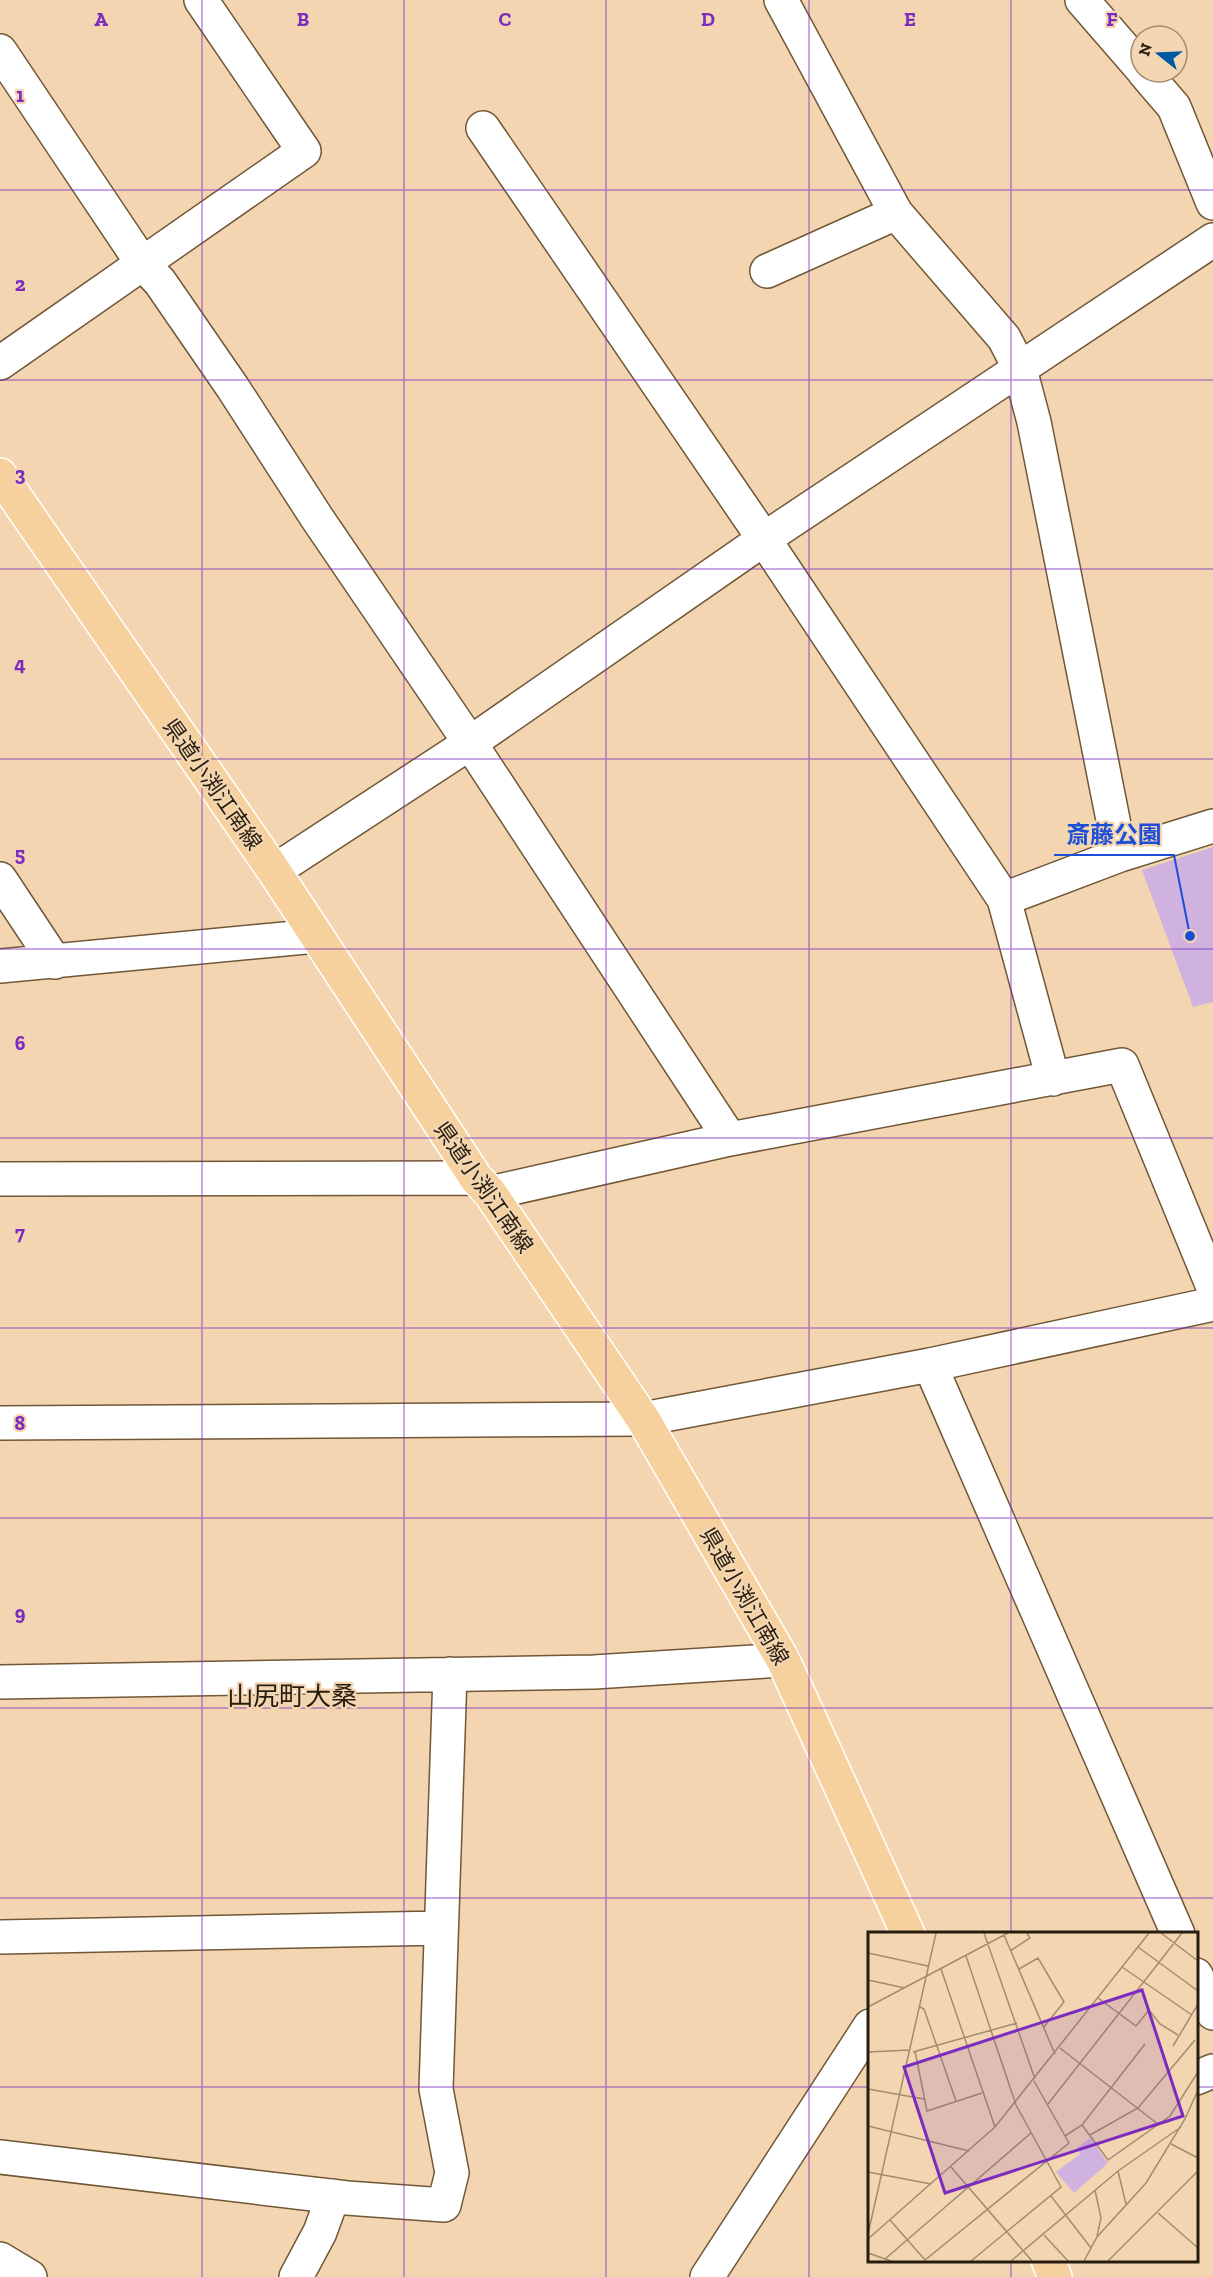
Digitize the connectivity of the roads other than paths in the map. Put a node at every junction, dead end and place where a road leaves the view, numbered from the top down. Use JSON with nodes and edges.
{"nodes":[{"id":1,"x":201,"y":0,"type":"edge"},
{"id":2,"x":781,"y":0,"type":"edge"},
{"id":3,"x":1082,"y":0,"type":"edge"},
{"id":4,"x":0,"y":51,"type":"edge"},
{"id":5,"x":1129,"y":54,"type":"edge"},
{"id":6,"x":1154,"y":84,"type":"edge"},
{"id":7,"x":483,"y":128,"type":"dead end"},
{"id":8,"x":1213,"y":203,"type":"edge"},
{"id":9,"x":896,"y":213,"type":"junction"},
{"id":10,"x":1213,"y":240,"type":"edge"},
{"id":11,"x":142,"y":263,"type":"junction"},
{"id":12,"x":767,"y":271,"type":"dead end"},
{"id":13,"x":0,"y":363,"type":"edge"},
{"id":14,"x":1020,"y":369,"type":"junction"},
{"id":15,"x":0,"y":476,"type":"edge"},
{"id":16,"x":764,"y":539,"type":"junction"},
{"id":17,"x":470,"y":743,"type":"junction"},
{"id":18,"x":1213,"y":826,"type":"edge"},
{"id":19,"x":1120,"y":855,"type":"junction"},
{"id":20,"x":274,"y":871,"type":"junction"},
{"id":21,"x":0,"y":879,"type":"edge"},
{"id":22,"x":1004,"y":899,"type":"junction"},
{"id":23,"x":316,"y":936,"type":"junction"},
{"id":24,"x":55,"y":962,"type":"junction"},
{"id":25,"x":0,"y":966,"type":"edge"},
{"id":26,"x":1053,"y":1079,"type":"junction"},
{"id":27,"x":730,"y":1139,"type":"junction"},
{"id":28,"x":0,"y":1179,"type":"edge"},
{"id":29,"x":483,"y":1186,"type":"junction"},
{"id":30,"x":1213,"y":1287,"type":"edge"},
{"id":31,"x":1213,"y":1304,"type":"edge"},
{"id":32,"x":930,"y":1365,"type":"junction"},
{"id":33,"x":643,"y":1419,"type":"junction"},
{"id":34,"x":0,"y":1423,"type":"edge"},
{"id":35,"x":783,"y":1660,"type":"junction"},
{"id":36,"x":450,"y":1674,"type":"junction"},
{"id":37,"x":0,"y":1682,"type":"edge"},
{"id":38,"x":441,"y":1928,"type":"junction"},
{"id":39,"x":907,"y":1932,"type":"edge"},
{"id":40,"x":1177,"y":1932,"type":"edge"},
{"id":41,"x":0,"y":1937,"type":"edge"},
{"id":42,"x":1198,"y":1977,"type":"edge"},
{"id":43,"x":1213,"y":2013,"type":"edge"},
{"id":44,"x":868,"y":2029,"type":"edge"},
{"id":45,"x":1213,"y":2071,"type":"edge"},
{"id":46,"x":1198,"y":2078,"type":"edge"},
{"id":47,"x":0,"y":2157,"type":"edge"},
{"id":48,"x":333,"y":2196,"type":"junction"},
{"id":49,"x":0,"y":2259,"type":"edge"},
{"id":50,"x":1049,"y":2262,"type":"edge"},
{"id":51,"x":30,"y":2277,"type":"edge"},
{"id":52,"x":296,"y":2277,"type":"edge"},
{"id":53,"x":707,"y":2277,"type":"edge"},
{"id":54,"x":1055,"y":2277,"type":"edge"}],
"edges":[{"from":1,"to":11,"type":"street"},
{"from":2,"to":9,"type":"street"},
{"from":3,"to":5,"type":"street"},
{"from":4,"to":11,"type":"street"},
{"from":6,"to":8,"type":"street"},
{"from":7,"to":16,"type":"street"},
{"from":9,"to":12,"type":"street"},
{"from":9,"to":14,"type":"street"},
{"from":10,"to":14,"type":"street"},
{"from":11,"to":13,"type":"street"},
{"from":11,"to":17,"type":"street"},
{"from":14,"to":16,"type":"street"},
{"from":14,"to":19,"type":"street"},
{"from":15,"to":20,"type":"main road","name":"県道小渕江南線"},
{"from":16,"to":17,"type":"street"},
{"from":16,"to":22,"type":"street"},
{"from":17,"to":20,"type":"street"},
{"from":17,"to":27,"type":"street"},
{"from":18,"to":19,"type":"street"},
{"from":19,"to":22,"type":"street"},
{"from":20,"to":23,"type":"main road","name":"県道小渕江南線"},
{"from":21,"to":24,"type":"street"},
{"from":22,"to":26,"type":"street"},
{"from":23,"to":24,"type":"street"},
{"from":23,"to":29,"type":"main road","name":"県道小渕江南線"},
{"from":24,"to":25,"type":"street"},
{"from":26,"to":27,"type":"street"},
{"from":26,"to":30,"type":"street"},
{"from":27,"to":29,"type":"street"},
{"from":28,"to":29,"type":"street"},
{"from":29,"to":33,"type":"main road","name":"県道小渕江南線"},
{"from":31,"to":32,"type":"street"},
{"from":32,"to":33,"type":"street"},
{"from":32,"to":40,"type":"street"},
{"from":33,"to":34,"type":"street"},
{"from":33,"to":35,"type":"main road","name":"県道小渕江南線"},
{"from":35,"to":36,"type":"street"},
{"from":35,"to":39,"type":"main road","name":"県道小渕江南線"},
{"from":36,"to":37,"type":"street"},
{"from":36,"to":38,"type":"street"},
{"from":38,"to":41,"type":"street"},
{"from":38,"to":48,"type":"street"},
{"from":42,"to":43,"type":"street"},
{"from":44,"to":53,"type":"street"},
{"from":45,"to":46,"type":"street"},
{"from":47,"to":48,"type":"street"},
{"from":48,"to":52,"type":"street"},
{"from":49,"to":51,"type":"street"},
{"from":50,"to":54,"type":"main road"}]}
